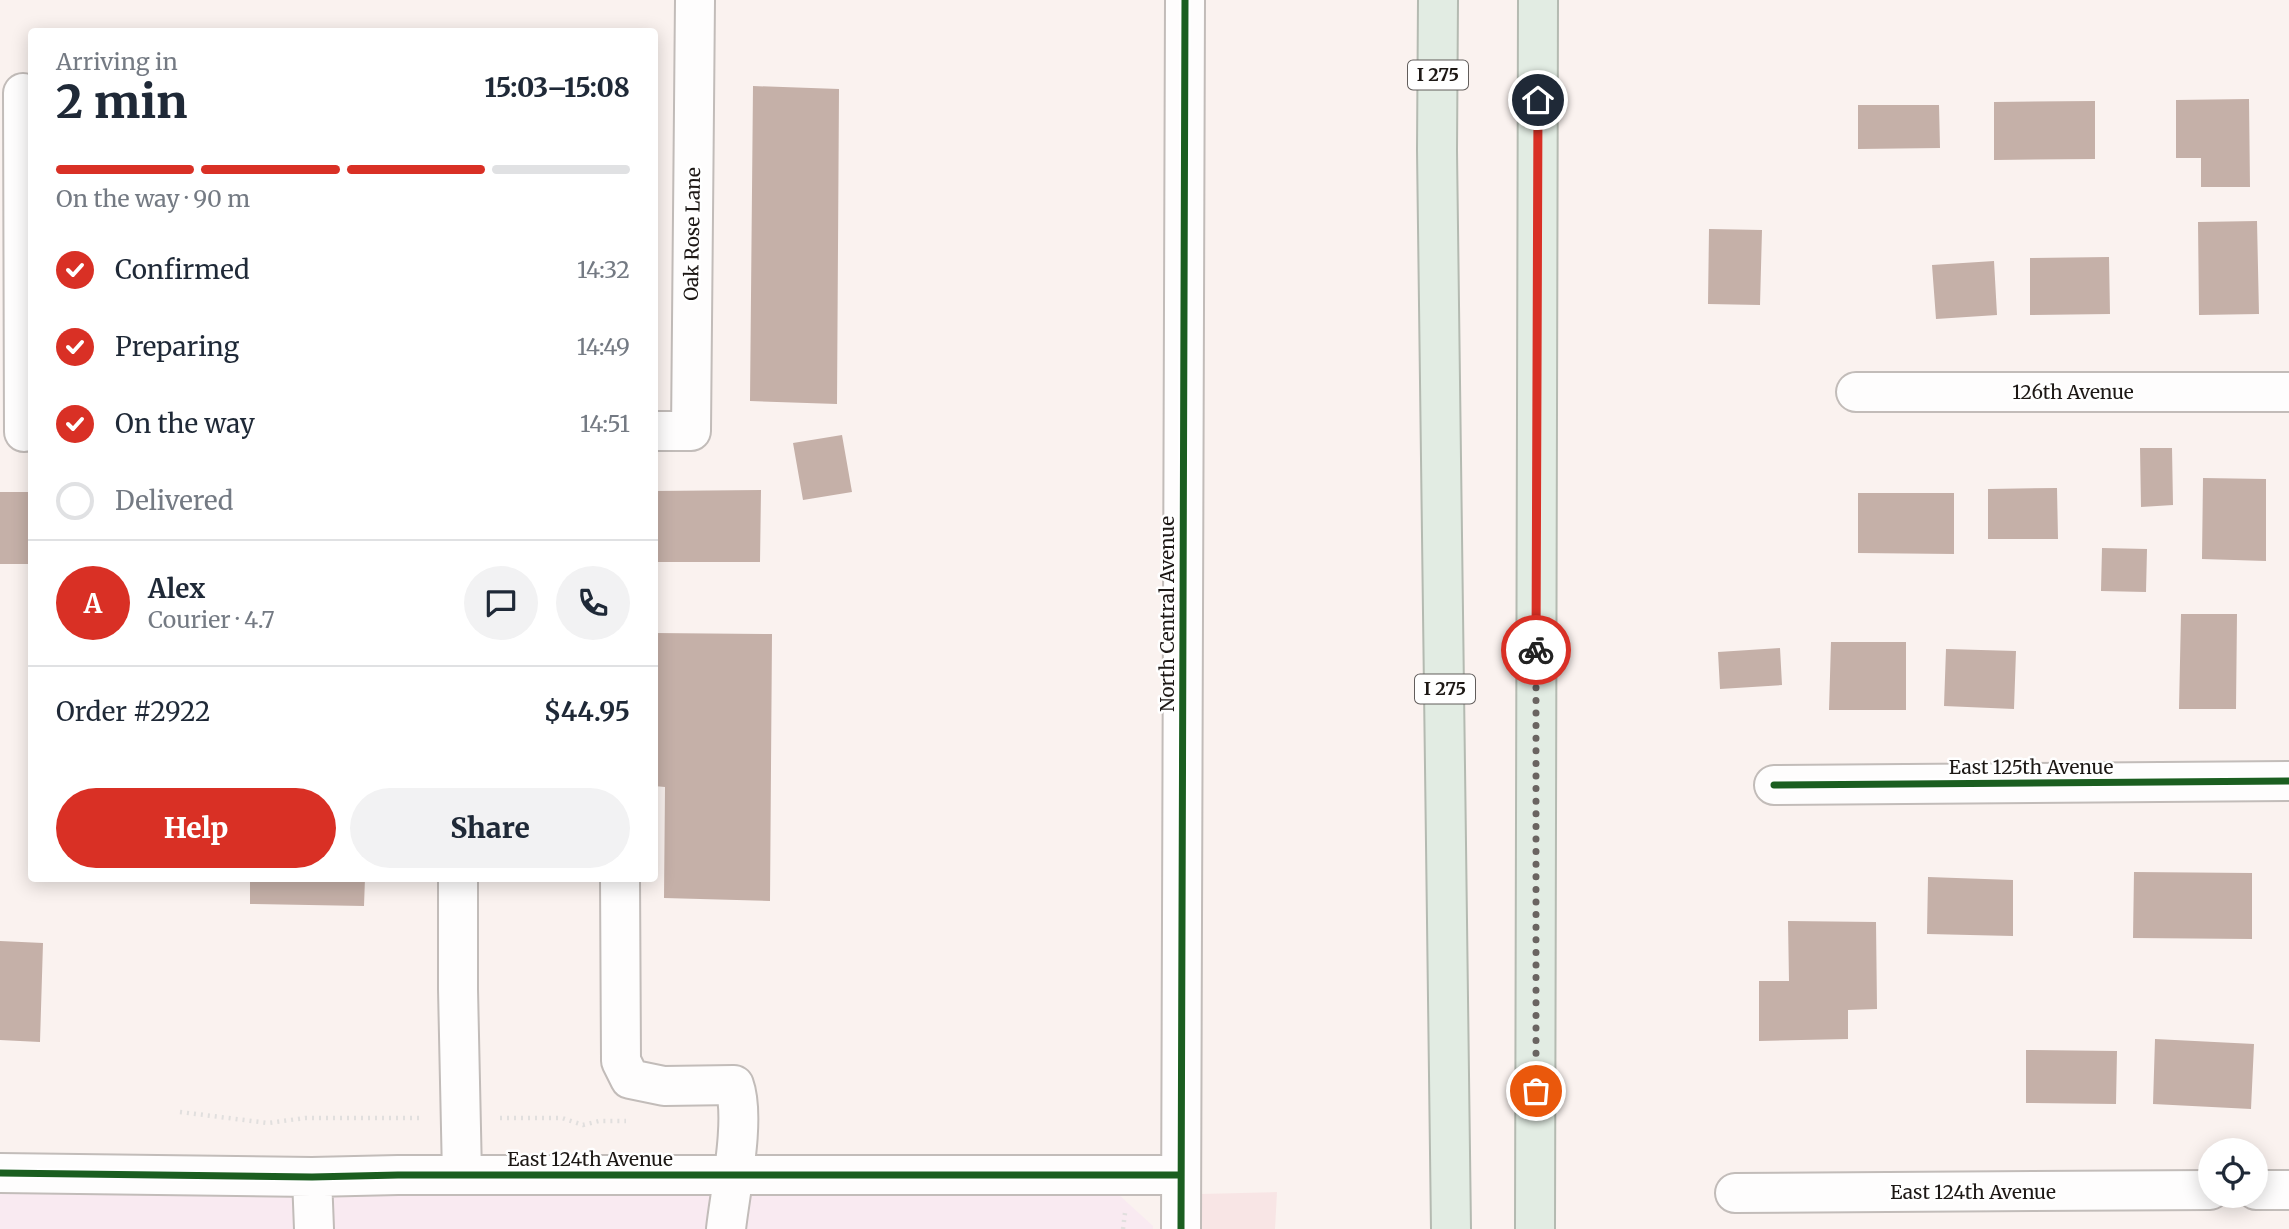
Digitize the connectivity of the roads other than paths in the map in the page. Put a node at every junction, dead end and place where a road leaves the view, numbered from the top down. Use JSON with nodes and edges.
{"nodes":[{"id":1,"x":695,"y":0,"type":"edge"},
{"id":2,"x":1185,"y":0,"type":"edge"},
{"id":3,"x":1438,"y":0,"type":"edge"},
{"id":4,"x":1538,"y":0,"type":"edge"},
{"id":5,"x":23,"y":93,"type":"dead end"},
{"id":6,"x":1856,"y":392,"type":"dead end"},
{"id":7,"x":2289,"y":392,"type":"edge"},
{"id":8,"x":658,"y":431,"type":"edge"},
{"id":9,"x":18,"y":432,"type":"edge"},
{"id":10,"x":2289,"y":781,"type":"edge"},
{"id":11,"x":1774,"y":785,"type":"dead end"},
{"id":12,"x":458,"y":882,"type":"edge"},
{"id":13,"x":620,"y":882,"type":"edge"},
{"id":14,"x":0,"y":1173,"type":"edge"},
{"id":15,"x":462,"y":1175,"type":"junction"},
{"id":16,"x":733,"y":1175,"type":"junction"},
{"id":17,"x":1181,"y":1175,"type":"junction"},
{"id":18,"x":312,"y":1177,"type":"junction"},
{"id":19,"x":2198,"y":1190,"type":"edge"},
{"id":20,"x":2268,"y":1190,"type":"edge"},
{"id":21,"x":2289,"y":1190,"type":"edge"},
{"id":22,"x":1735,"y":1193,"type":"dead end"},
{"id":23,"x":314,"y":1229,"type":"edge"},
{"id":24,"x":726,"y":1229,"type":"edge"},
{"id":25,"x":1181,"y":1229,"type":"edge"},
{"id":26,"x":1451,"y":1229,"type":"edge"},
{"id":27,"x":1535,"y":1229,"type":"edge"}],
"edges":[{"from":1,"to":8,"type":"street","name":"Oak Rose Lane"},
{"from":2,"to":17,"type":"street","name":"North Central Avenue"},
{"from":3,"to":26,"type":"highway","number":"I 275"},
{"from":4,"to":27,"type":"highway"},
{"from":5,"to":9,"type":"street"},
{"from":6,"to":7,"type":"street","name":"126th Avenue"},
{"from":10,"to":11,"type":"street","name":"East 125th Avenue"},
{"from":12,"to":15,"type":"street"},
{"from":13,"to":16,"type":"street"},
{"from":14,"to":18,"type":"street","name":"East 124th Avenue"},
{"from":15,"to":16,"type":"street","name":"East 124th Avenue"},
{"from":15,"to":18,"type":"street","name":"East 124th Avenue"},
{"from":16,"to":17,"type":"street","name":"East 124th Avenue"},
{"from":16,"to":24,"type":"street"},
{"from":17,"to":25,"type":"street","name":"North Central Avenue"},
{"from":18,"to":23,"type":"street"},
{"from":19,"to":22,"type":"street","name":"East 124th Avenue"},
{"from":20,"to":21,"type":"street"}]}
